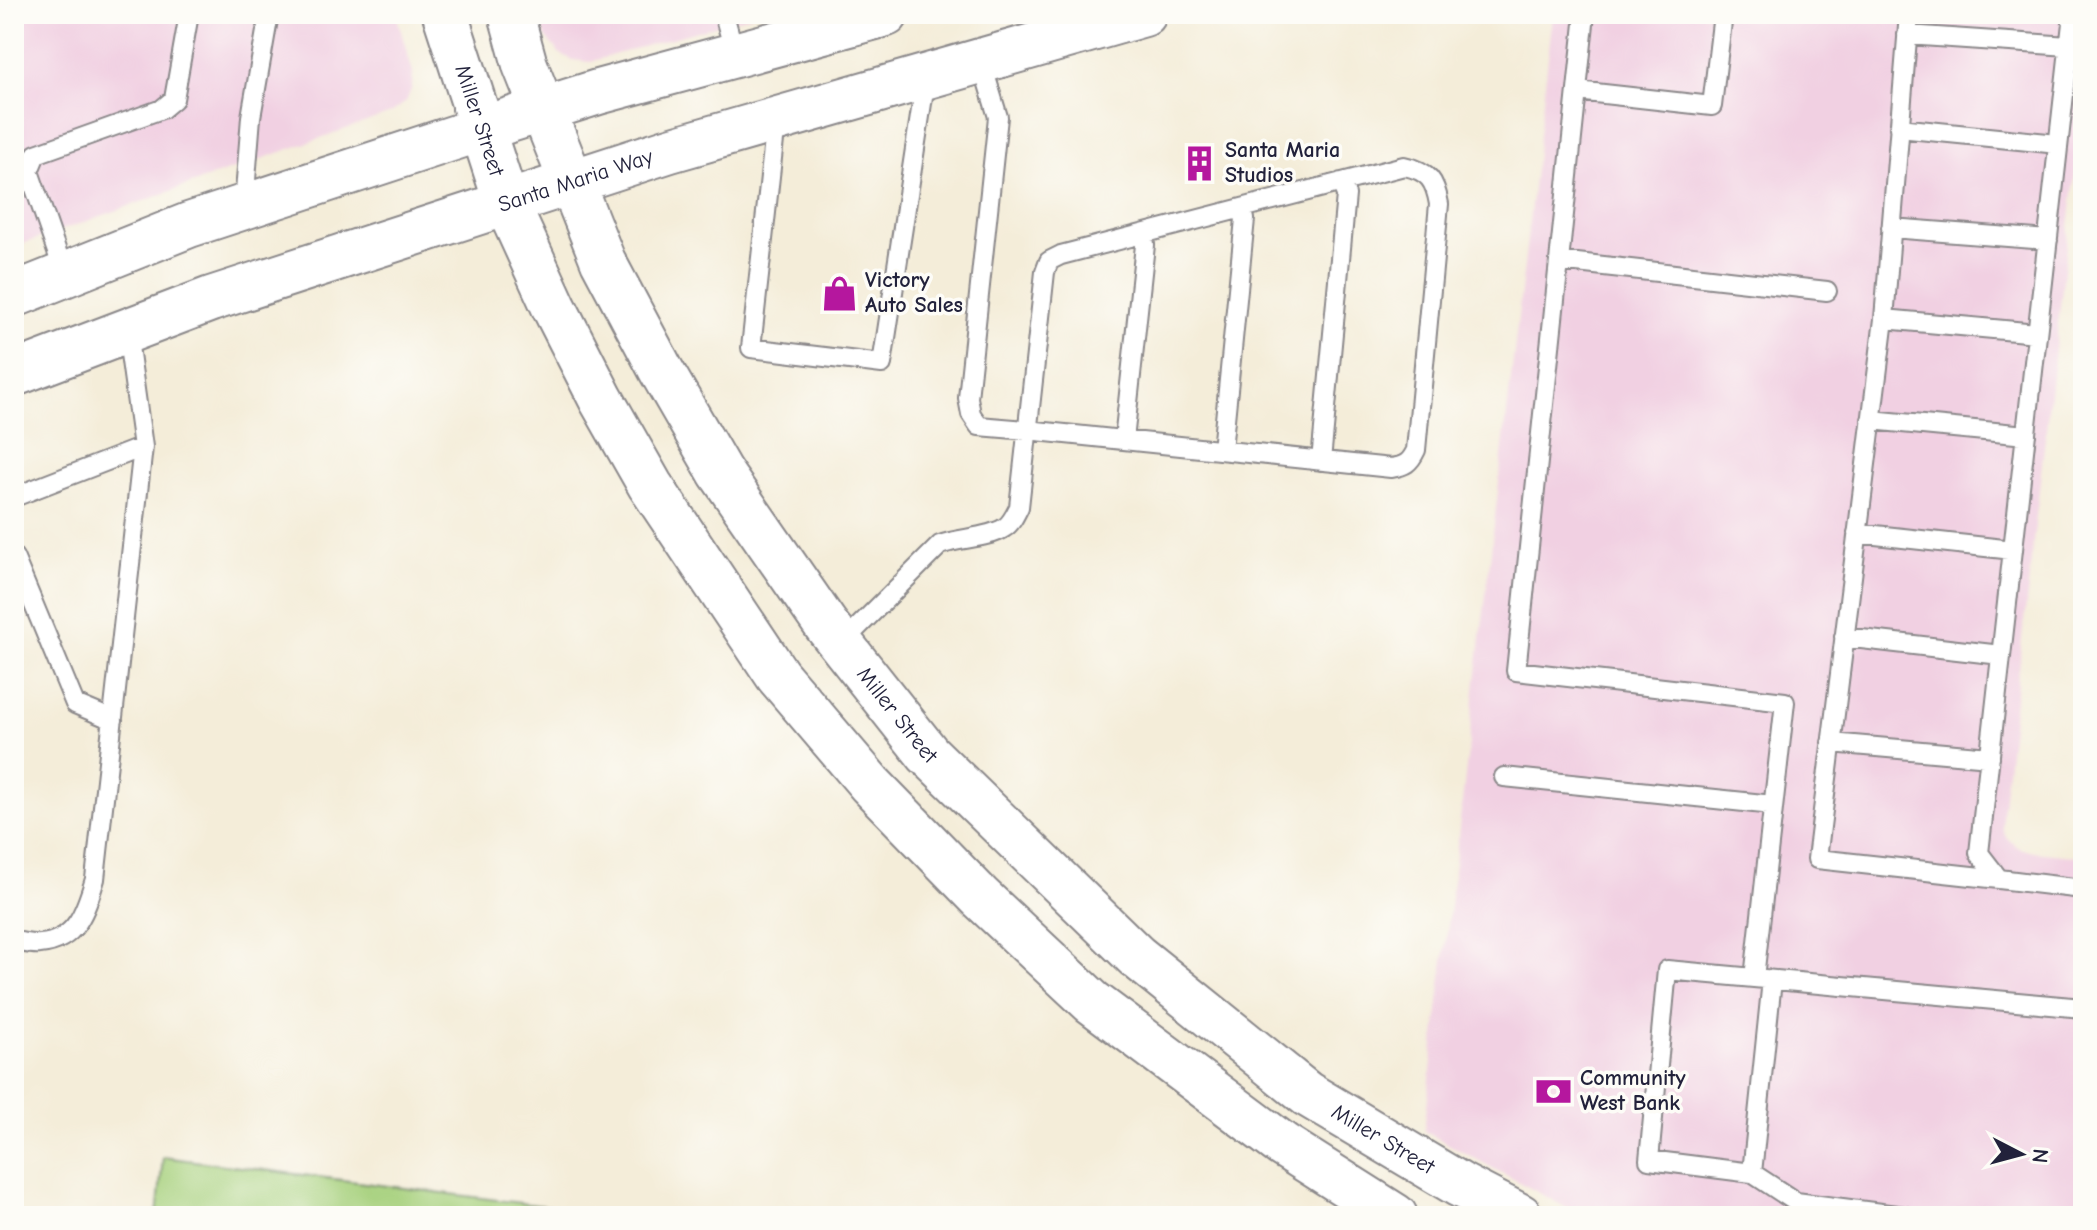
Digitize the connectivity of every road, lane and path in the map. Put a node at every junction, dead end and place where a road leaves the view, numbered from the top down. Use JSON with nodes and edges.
{"nodes":[{"id":1,"x":189,"y":14,"type":"edge"},
{"id":2,"x":269,"y":14,"type":"edge"},
{"id":3,"x":445,"y":14,"type":"edge"},
{"id":4,"x":511,"y":14,"type":"edge"},
{"id":5,"x":886,"y":14,"type":"edge"},
{"id":6,"x":1144,"y":14,"type":"edge"},
{"id":7,"x":1585,"y":14,"type":"edge"},
{"id":8,"x":1723,"y":14,"type":"edge"},
{"id":9,"x":1909,"y":14,"type":"edge"},
{"id":10,"x":2073,"y":14,"type":"edge"},
{"id":11,"x":730,"y":34,"type":"edge"},
{"id":12,"x":1907,"y":35,"type":"junction"},
{"id":13,"x":2069,"y":46,"type":"junction"},
{"id":14,"x":981,"y":61,"type":"junction"},
{"id":15,"x":926,"y":76,"type":"junction"},
{"id":16,"x":1577,"y":91,"type":"junction"},
{"id":17,"x":543,"y":110,"type":"junction"},
{"id":18,"x":776,"y":119,"type":"junction"},
{"id":19,"x":1899,"y":128,"type":"junction"},
{"id":20,"x":481,"y":129,"type":"junction"},
{"id":21,"x":2058,"y":144,"type":"junction"},
{"id":22,"x":571,"y":182,"type":"junction"},
{"id":23,"x":1341,"y":182,"type":"junction"},
{"id":24,"x":506,"y":202,"type":"junction"},
{"id":25,"x":244,"y":207,"type":"junction"},
{"id":26,"x":1242,"y":208,"type":"junction"},
{"id":27,"x":1891,"y":228,"type":"junction"},
{"id":28,"x":1144,"y":234,"type":"junction"},
{"id":29,"x":2048,"y":240,"type":"junction"},
{"id":30,"x":1559,"y":261,"type":"junction"},
{"id":31,"x":65,"y":275,"type":"junction"},
{"id":32,"x":1827,"y":291,"type":"dead end"},
{"id":33,"x":14,"y":295,"type":"edge"},
{"id":34,"x":1884,"y":319,"type":"junction"},
{"id":35,"x":127,"y":331,"type":"junction"},
{"id":36,"x":2037,"y":333,"type":"junction"},
{"id":37,"x":14,"y":374,"type":"edge"},
{"id":38,"x":1871,"y":420,"type":"junction"},
{"id":39,"x":1027,"y":430,"type":"junction"},
{"id":40,"x":2026,"y":435,"type":"junction"},
{"id":41,"x":1124,"y":440,"type":"junction"},
{"id":42,"x":143,"y":447,"type":"junction"},
{"id":43,"x":1222,"y":450,"type":"junction"},
{"id":44,"x":1321,"y":461,"type":"junction"},
{"id":45,"x":14,"y":497,"type":"edge"},
{"id":46,"x":1857,"y":533,"type":"junction"},
{"id":47,"x":2013,"y":550,"type":"junction"},
{"id":48,"x":14,"y":557,"type":"edge"},
{"id":49,"x":1844,"y":637,"type":"junction"},
{"id":50,"x":841,"y":644,"type":"junction"},
{"id":51,"x":2001,"y":655,"type":"junction"},
{"id":52,"x":113,"y":720,"type":"junction"},
{"id":53,"x":1831,"y":743,"type":"junction"},
{"id":54,"x":1990,"y":757,"type":"junction"},
{"id":55,"x":1504,"y":777,"type":"dead end"},
{"id":56,"x":1773,"y":805,"type":"junction"},
{"id":57,"x":1999,"y":879,"type":"junction"},
{"id":58,"x":2083,"y":889,"type":"edge"},
{"id":59,"x":14,"y":941,"type":"edge"},
{"id":60,"x":1763,"y":979,"type":"junction"},
{"id":61,"x":2083,"y":1008,"type":"edge"},
{"id":62,"x":1752,"y":1173,"type":"junction"},
{"id":63,"x":1395,"y":1216,"type":"edge"},
{"id":64,"x":1520,"y":1216,"type":"edge"},
{"id":65,"x":1904,"y":1216,"type":"edge"}],
"edges":[{"from":1,"to":31,"type":"lane"},
{"from":2,"to":25,"type":"lane"},
{"from":3,"to":20,"type":"street","name":"Miller Street"},
{"from":4,"to":17,"type":"street","name":"Miller Street"},
{"from":5,"to":11,"type":"street"},
{"from":6,"to":14,"type":"street","name":"Santa Maria Way"},
{"from":7,"to":16,"type":"lane"},
{"from":8,"to":16,"type":"lane"},
{"from":9,"to":12,"type":"lane"},
{"from":10,"to":13,"type":"lane"},
{"from":11,"to":17,"type":"street"},
{"from":12,"to":13,"type":"lane"},
{"from":12,"to":19,"type":"lane"},
{"from":13,"to":21,"type":"lane"},
{"from":14,"to":15,"type":"street","name":"Santa Maria Way"},
{"from":14,"to":39,"type":"lane"},
{"from":15,"to":18,"type":"street","name":"Santa Maria Way"},
{"from":15,"to":18,"type":"lane"},
{"from":16,"to":30,"type":"lane"},
{"from":17,"to":20,"type":"street"},
{"from":17,"to":22,"type":"street","name":"Miller Street"},
{"from":18,"to":22,"type":"street","name":"Santa Maria Way"},
{"from":19,"to":21,"type":"lane"},
{"from":19,"to":27,"type":"lane"},
{"from":20,"to":24,"type":"street","name":"Miller Street"},
{"from":20,"to":25,"type":"street"},
{"from":21,"to":29,"type":"lane"},
{"from":22,"to":24,"type":"street","name":"Santa Maria Way"},
{"from":22,"to":50,"type":"street","name":"Miller Street"},
{"from":23,"to":26,"type":"lane"},
{"from":23,"to":44,"type":"lane"},
{"from":23,"to":44,"type":"lane"},
{"from":24,"to":35,"type":"street","name":"Santa Maria Way"},
{"from":24,"to":63,"type":"street","name":"Miller Street"},
{"from":25,"to":31,"type":"street"},
{"from":26,"to":28,"type":"lane"},
{"from":26,"to":43,"type":"lane"},
{"from":27,"to":29,"type":"lane"},
{"from":27,"to":34,"type":"lane"},
{"from":28,"to":39,"type":"lane"},
{"from":28,"to":41,"type":"lane"},
{"from":29,"to":36,"type":"lane"},
{"from":30,"to":32,"type":"lane"},
{"from":30,"to":56,"type":"lane"},
{"from":31,"to":33,"type":"street"},
{"from":34,"to":36,"type":"lane"},
{"from":34,"to":38,"type":"lane"},
{"from":35,"to":37,"type":"street","name":"Santa Maria Way"},
{"from":35,"to":42,"type":"lane"},
{"from":36,"to":40,"type":"lane"},
{"from":38,"to":40,"type":"lane"},
{"from":38,"to":46,"type":"lane"},
{"from":39,"to":41,"type":"lane"},
{"from":39,"to":50,"type":"lane"},
{"from":40,"to":47,"type":"lane"},
{"from":41,"to":43,"type":"lane"},
{"from":42,"to":45,"type":"lane"},
{"from":42,"to":52,"type":"lane"},
{"from":43,"to":44,"type":"lane"},
{"from":46,"to":47,"type":"lane"},
{"from":46,"to":49,"type":"lane"},
{"from":47,"to":51,"type":"lane"},
{"from":48,"to":52,"type":"lane"},
{"from":49,"to":51,"type":"lane"},
{"from":49,"to":53,"type":"lane"},
{"from":50,"to":64,"type":"street","name":"Miller Street"},
{"from":51,"to":54,"type":"lane"},
{"from":52,"to":59,"type":"lane"},
{"from":53,"to":54,"type":"lane"},
{"from":53,"to":57,"type":"lane"},
{"from":54,"to":57,"type":"lane"},
{"from":55,"to":56,"type":"lane"},
{"from":56,"to":60,"type":"lane"},
{"from":57,"to":58,"type":"lane"},
{"from":60,"to":61,"type":"lane"},
{"from":60,"to":62,"type":"lane"},
{"from":60,"to":62,"type":"lane"},
{"from":62,"to":65,"type":"lane"}]}
